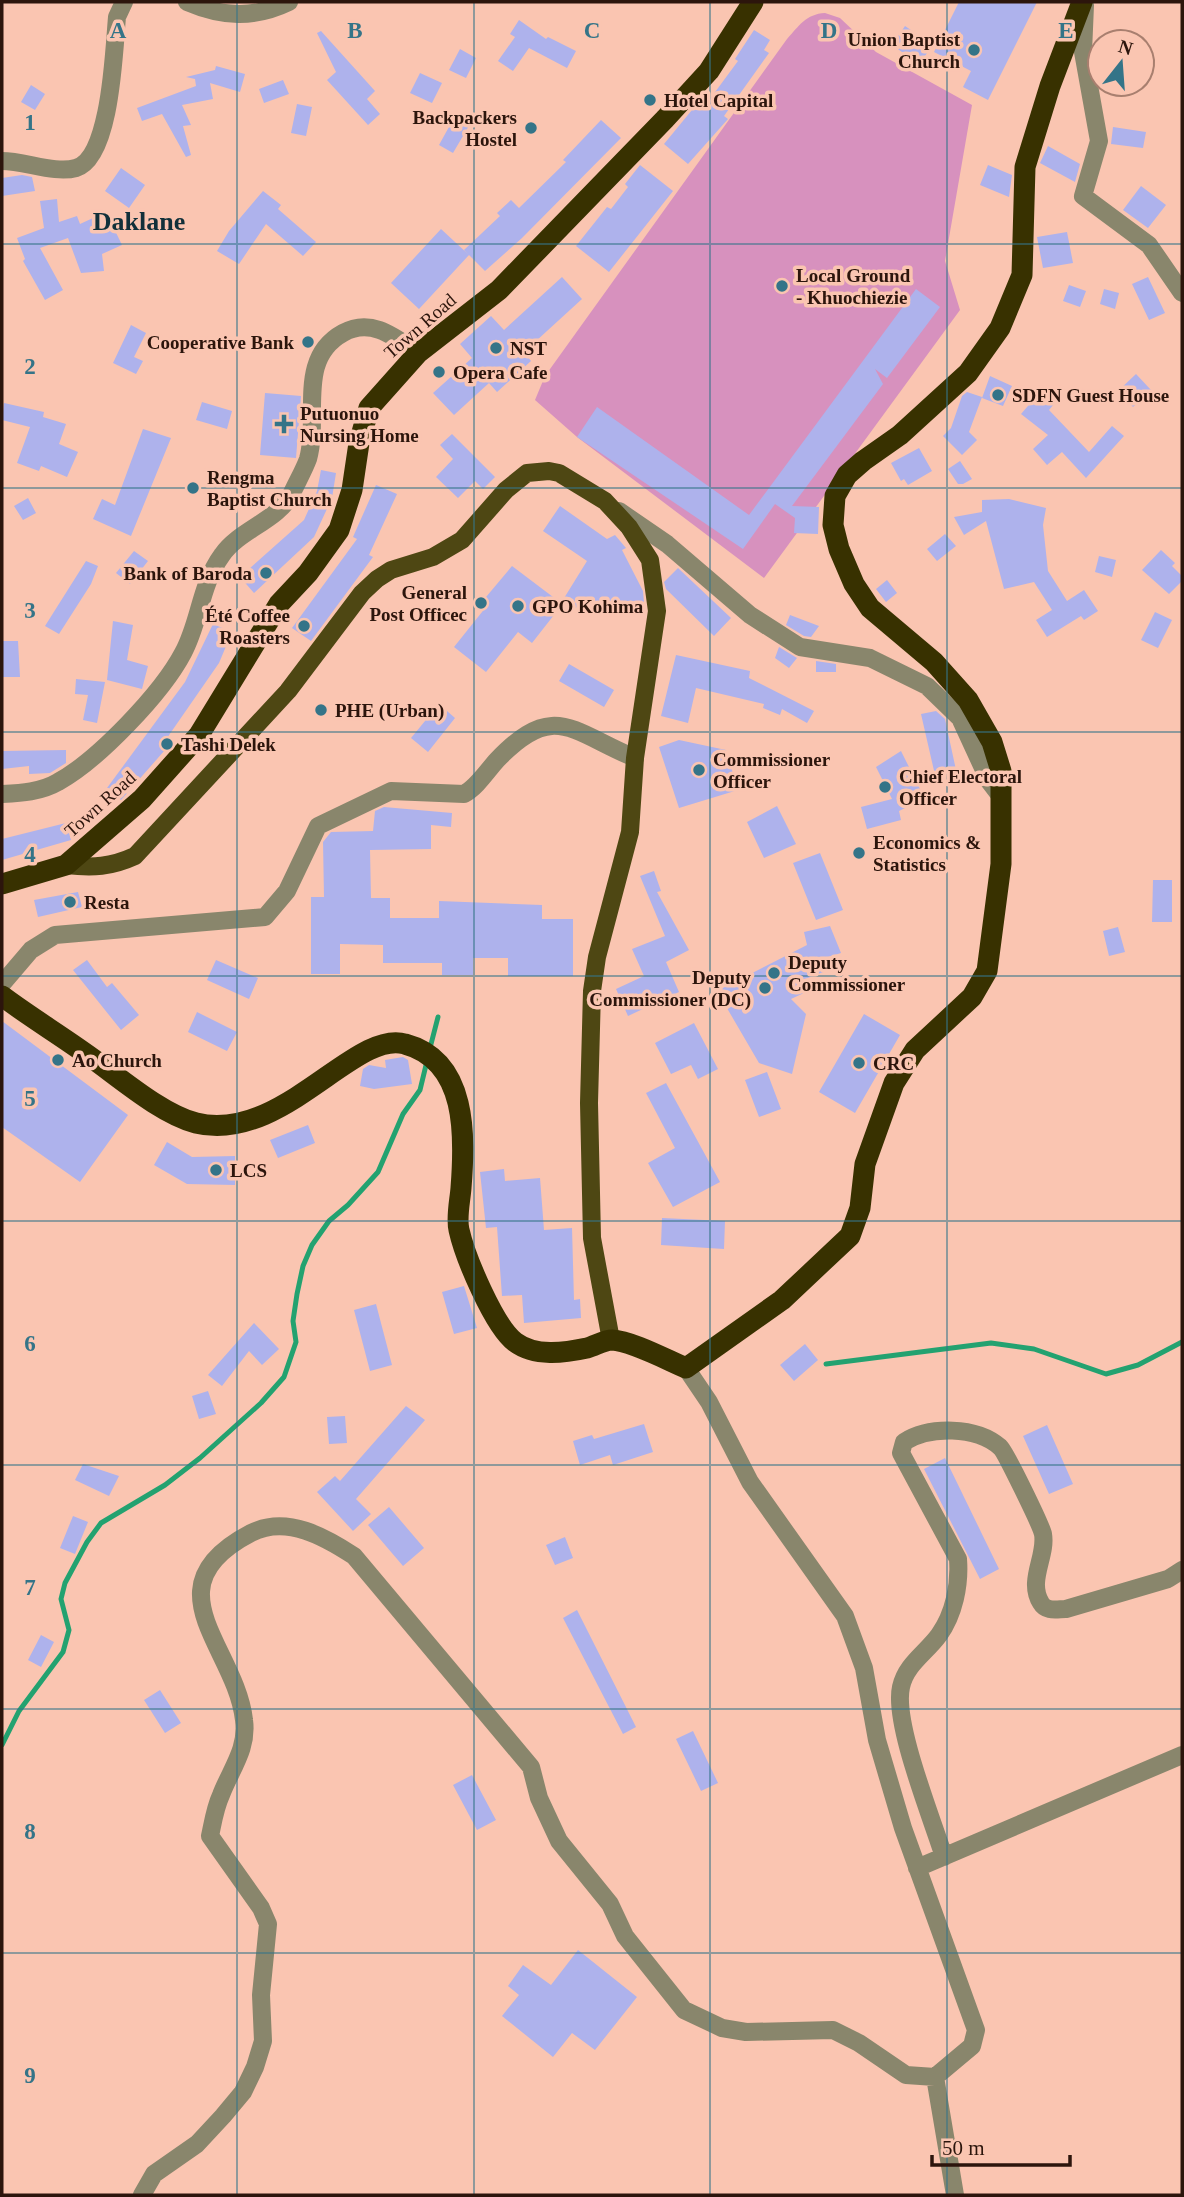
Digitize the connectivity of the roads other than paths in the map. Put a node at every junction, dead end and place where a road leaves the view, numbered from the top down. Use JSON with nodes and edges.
{"nodes":[{"id":1,"x":124,"y":2,"type":"edge"},
{"id":2,"x":187,"y":2,"type":"edge"},
{"id":3,"x":289,"y":2,"type":"edge"},
{"id":4,"x":753,"y":2,"type":"edge"},
{"id":5,"x":1084,"y":2,"type":"edge"},
{"id":6,"x":2,"y":160,"type":"edge"},
{"id":7,"x":1182,"y":293,"type":"edge"},
{"id":8,"x":418,"y":354,"type":"junction"},
{"id":9,"x":605,"y":501,"type":"junction"},
{"id":10,"x":635,"y":758,"type":"junction"},
{"id":11,"x":2,"y":794,"type":"edge"},
{"id":12,"x":1002,"y":798,"type":"junction"},
{"id":13,"x":66,"y":865,"type":"junction"},
{"id":14,"x":2,"y":884,"type":"edge"},
{"id":15,"x":2,"y":984,"type":"edge"},
{"id":16,"x":2,"y":996,"type":"edge"},
{"id":17,"x":611,"y":1340,"type":"junction"},
{"id":18,"x":686,"y":1368,"type":"junction"},
{"id":19,"x":1182,"y":1570,"type":"edge"},
{"id":20,"x":1182,"y":1755,"type":"edge"},
{"id":21,"x":944,"y":1857,"type":"junction"},
{"id":22,"x":917,"y":1868,"type":"junction"},
{"id":23,"x":935,"y":2077,"type":"junction"},
{"id":24,"x":142,"y":2195,"type":"edge"},
{"id":25,"x":955,"y":2195,"type":"edge"}],
"edges":[{"from":1,"to":6,"type":"street"},
{"from":2,"to":3,"type":"street"},
{"from":4,"to":8,"type":"highway","name":"Town Road"},
{"from":5,"to":7,"type":"street"},
{"from":5,"to":12,"type":"highway"},
{"from":8,"to":11,"type":"street"},
{"from":8,"to":13,"type":"highway","name":"Town Road"},
{"from":9,"to":10,"type":"main road"},
{"from":9,"to":12,"type":"street"},
{"from":9,"to":13,"type":"main road"},
{"from":10,"to":15,"type":"street"},
{"from":10,"to":17,"type":"main road"},
{"from":12,"to":18,"type":"highway"},
{"from":13,"to":14,"type":"highway","name":"Town Road"},
{"from":16,"to":17,"type":"highway"},
{"from":17,"to":18,"type":"highway"},
{"from":18,"to":22,"type":"street"},
{"from":19,"to":21,"type":"street"},
{"from":20,"to":21,"type":"street"},
{"from":21,"to":22,"type":"street"},
{"from":22,"to":23,"type":"street"},
{"from":23,"to":24,"type":"street"},
{"from":23,"to":25,"type":"street"}]}
